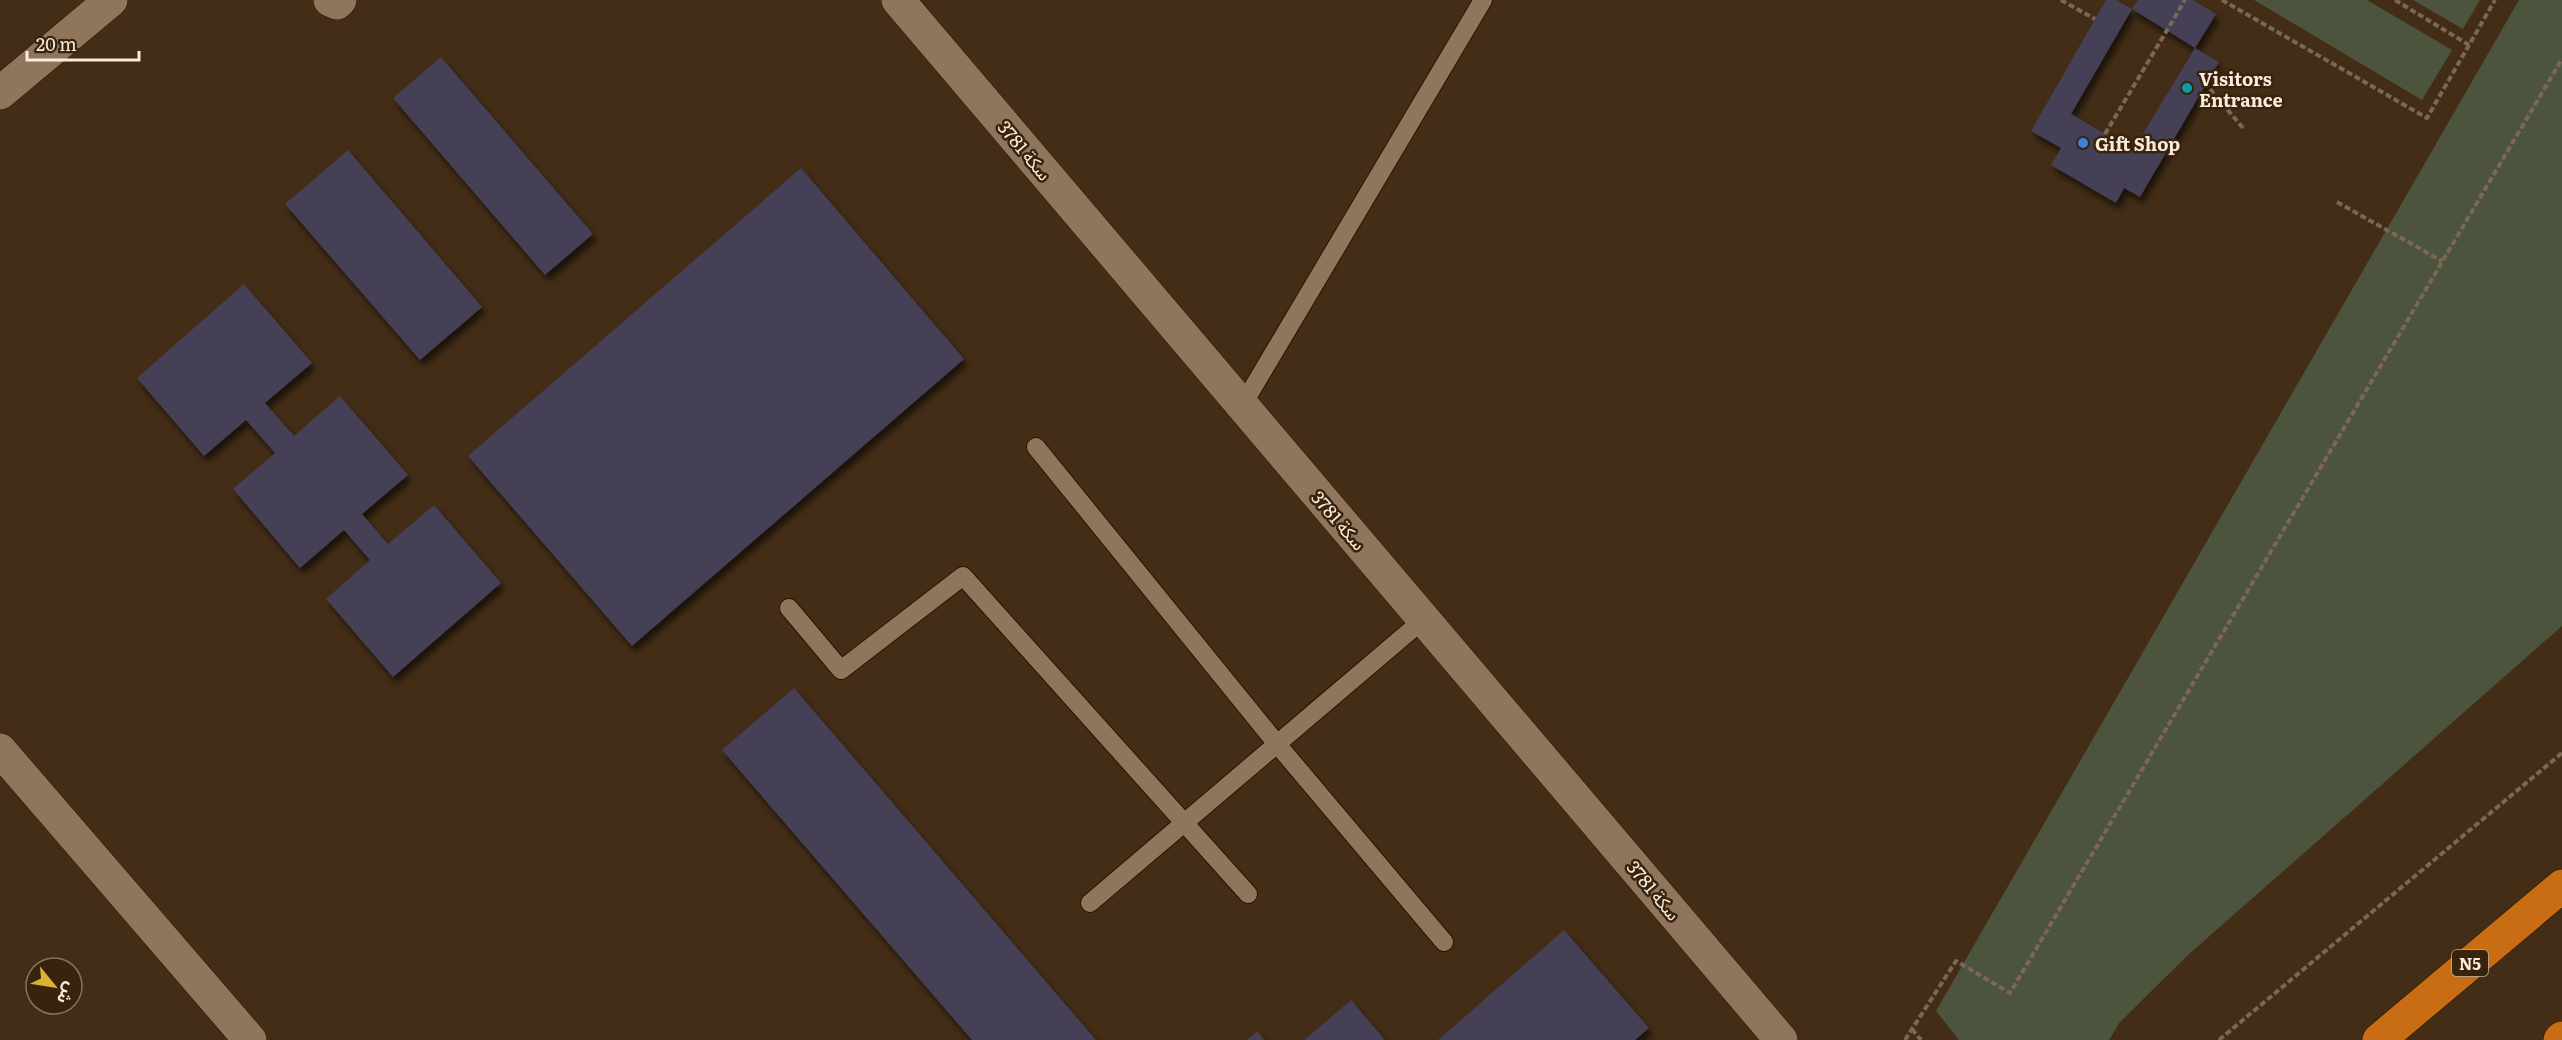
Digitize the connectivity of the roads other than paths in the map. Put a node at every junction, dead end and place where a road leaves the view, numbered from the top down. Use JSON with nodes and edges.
{"nodes":[{"id":1,"x":111,"y":0,"type":"edge"},
{"id":2,"x":330,"y":0,"type":"edge"},
{"id":3,"x":340,"y":0,"type":"edge"},
{"id":4,"x":898,"y":0,"type":"edge"},
{"id":5,"x":1483,"y":0,"type":"edge"},
{"id":6,"x":0,"y":93,"type":"edge"},
{"id":7,"x":1242,"y":406,"type":"junction"},
{"id":8,"x":1036,"y":447,"type":"dead end"},
{"id":9,"x":789,"y":608,"type":"dead end"},
{"id":10,"x":1424,"y":619,"type":"junction"},
{"id":11,"x":1277,"y":744,"type":"junction"},
{"id":12,"x":0,"y":750,"type":"edge"},
{"id":13,"x":1184,"y":823,"type":"junction"},
{"id":14,"x":2562,"y":886,"type":"edge"},
{"id":15,"x":1248,"y":894,"type":"dead end"},
{"id":16,"x":1090,"y":903,"type":"dead end"},
{"id":17,"x":1444,"y":942,"type":"dead end"},
{"id":18,"x":250,"y":1040,"type":"edge"},
{"id":19,"x":1781,"y":1040,"type":"edge"},
{"id":20,"x":2379,"y":1040,"type":"edge"}],
"edges":[{"from":1,"to":6,"type":"street"},
{"from":2,"to":3,"type":"street"},
{"from":4,"to":7,"type":"street","name":"سكة 3781"},
{"from":5,"to":7,"type":"lane"},
{"from":7,"to":10,"type":"street","name":"سكة 3781"},
{"from":8,"to":11,"type":"lane"},
{"from":9,"to":13,"type":"lane"},
{"from":10,"to":11,"type":"lane"},
{"from":10,"to":19,"type":"street","name":"سكة 3781"},
{"from":11,"to":13,"type":"lane"},
{"from":11,"to":17,"type":"lane"},
{"from":12,"to":18,"type":"street"},
{"from":13,"to":15,"type":"lane"},
{"from":13,"to":16,"type":"lane"},
{"from":14,"to":20,"type":"highway","number":"N5"}]}
